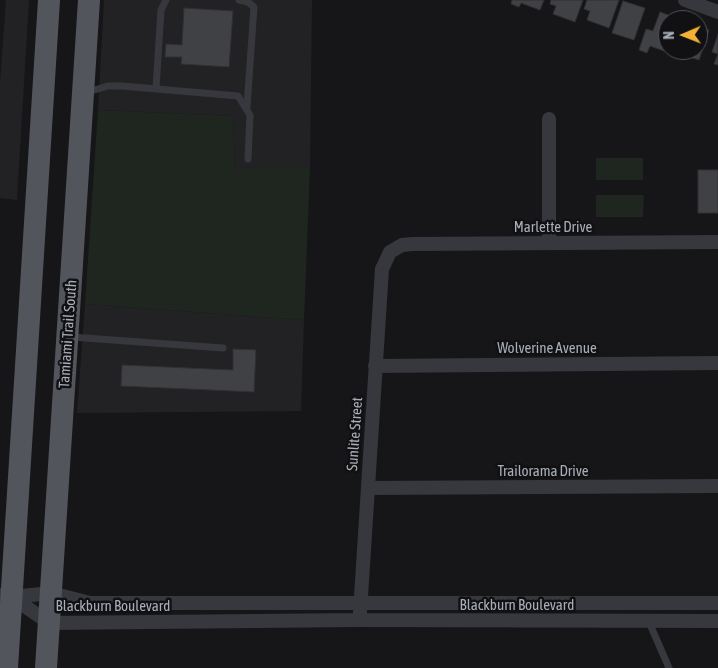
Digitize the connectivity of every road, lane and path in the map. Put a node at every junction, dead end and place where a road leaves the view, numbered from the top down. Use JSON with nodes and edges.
{"nodes":[{"id":1,"x":49,"y":0,"type":"edge"},
{"id":2,"x":89,"y":0,"type":"edge"},
{"id":3,"x":166,"y":0,"type":"edge"},
{"id":4,"x":239,"y":0,"type":"edge"},
{"id":5,"x":685,"y":0,"type":"edge"},
{"id":6,"x":718,"y":12,"type":"edge"},
{"id":7,"x":156,"y":88,"type":"junction"},
{"id":8,"x":83,"y":94,"type":"junction"},
{"id":9,"x":247,"y":109,"type":"junction"},
{"id":10,"x":549,"y":119,"type":"dead end"},
{"id":11,"x":248,"y":159,"type":"dead end"},
{"id":12,"x":718,"y":242,"type":"edge"},
{"id":13,"x":549,"y":243,"type":"junction"},
{"id":14,"x":390,"y":252,"type":"joint"},
{"id":15,"x":68,"y":337,"type":"junction"},
{"id":16,"x":222,"y":348,"type":"dead end"},
{"id":17,"x":718,"y":364,"type":"edge"},
{"id":18,"x":376,"y":366,"type":"junction"},
{"id":19,"x":718,"y":486,"type":"edge"},
{"id":20,"x":368,"y":488,"type":"junction"},
{"id":21,"x":51,"y":593,"type":"junction"},
{"id":22,"x":6,"y":596,"type":"edge"},
{"id":23,"x":718,"y":602,"type":"edge"},
{"id":24,"x":649,"y":603,"type":"junction"},
{"id":25,"x":360,"y":604,"type":"junction"},
{"id":26,"x":359,"y":620,"type":"junction"},
{"id":27,"x":718,"y":621,"type":"edge"},
{"id":28,"x":649,"y":622,"type":"junction"},
{"id":29,"x":49,"y":623,"type":"junction"},
{"id":30,"x":7,"y":668,"type":"edge"},
{"id":31,"x":46,"y":668,"type":"edge"},
{"id":32,"x":669,"y":668,"type":"edge"}],
"edges":[{"from":1,"to":22,"type":"main road"},
{"from":2,"to":8,"type":"main road","name":"Tamiami Trail South"},
{"from":3,"to":7,"type":"lane"},
{"from":4,"to":9,"type":"lane"},
{"from":5,"to":6,"type":"street"},
{"from":7,"to":8,"type":"lane"},
{"from":7,"to":9,"type":"lane"},
{"from":8,"to":15,"type":"main road","name":"Tamiami Trail South"},
{"from":9,"to":11,"type":"lane"},
{"from":10,"to":13,"type":"street"},
{"from":12,"to":13,"type":"street","name":"Marlette Drive"},
{"from":13,"to":14,"type":"street","name":"Marlette Drive"},
{"from":14,"to":18,"type":"street","name":"Sunlite Street"},
{"from":15,"to":16,"type":"lane"},
{"from":15,"to":21,"type":"main road","name":"Tamiami Trail South"},
{"from":17,"to":18,"type":"street","name":"Wolverine Avenue"},
{"from":18,"to":20,"type":"street","name":"Sunlite Street"},
{"from":19,"to":20,"type":"street","name":"Trailorama Drive"},
{"from":20,"to":25,"type":"street","name":"Sunlite Street"},
{"from":21,"to":22,"type":"street","name":"Blackburn Boulevard"},
{"from":21,"to":25,"type":"street","name":"Blackburn Boulevard"},
{"from":21,"to":29,"type":"main road","name":"Tamiami Trail South"},
{"from":22,"to":29,"type":"street","name":"Blackburn Boulevard"},
{"from":22,"to":30,"type":"main road"},
{"from":23,"to":24,"type":"street","name":"Blackburn Boulevard"},
{"from":24,"to":25,"type":"street","name":"Blackburn Boulevard"},
{"from":24,"to":28,"type":"street"},
{"from":25,"to":26,"type":"street","name":"Sunlite Street"},
{"from":26,"to":28,"type":"street","name":"Blackburn Boulevard"},
{"from":26,"to":29,"type":"street","name":"Blackburn Boulevard"},
{"from":27,"to":28,"type":"street","name":"Blackburn Boulevard"},
{"from":28,"to":32,"type":"lane"},
{"from":29,"to":31,"type":"main road","name":"Tamiami Trail South"}]}
